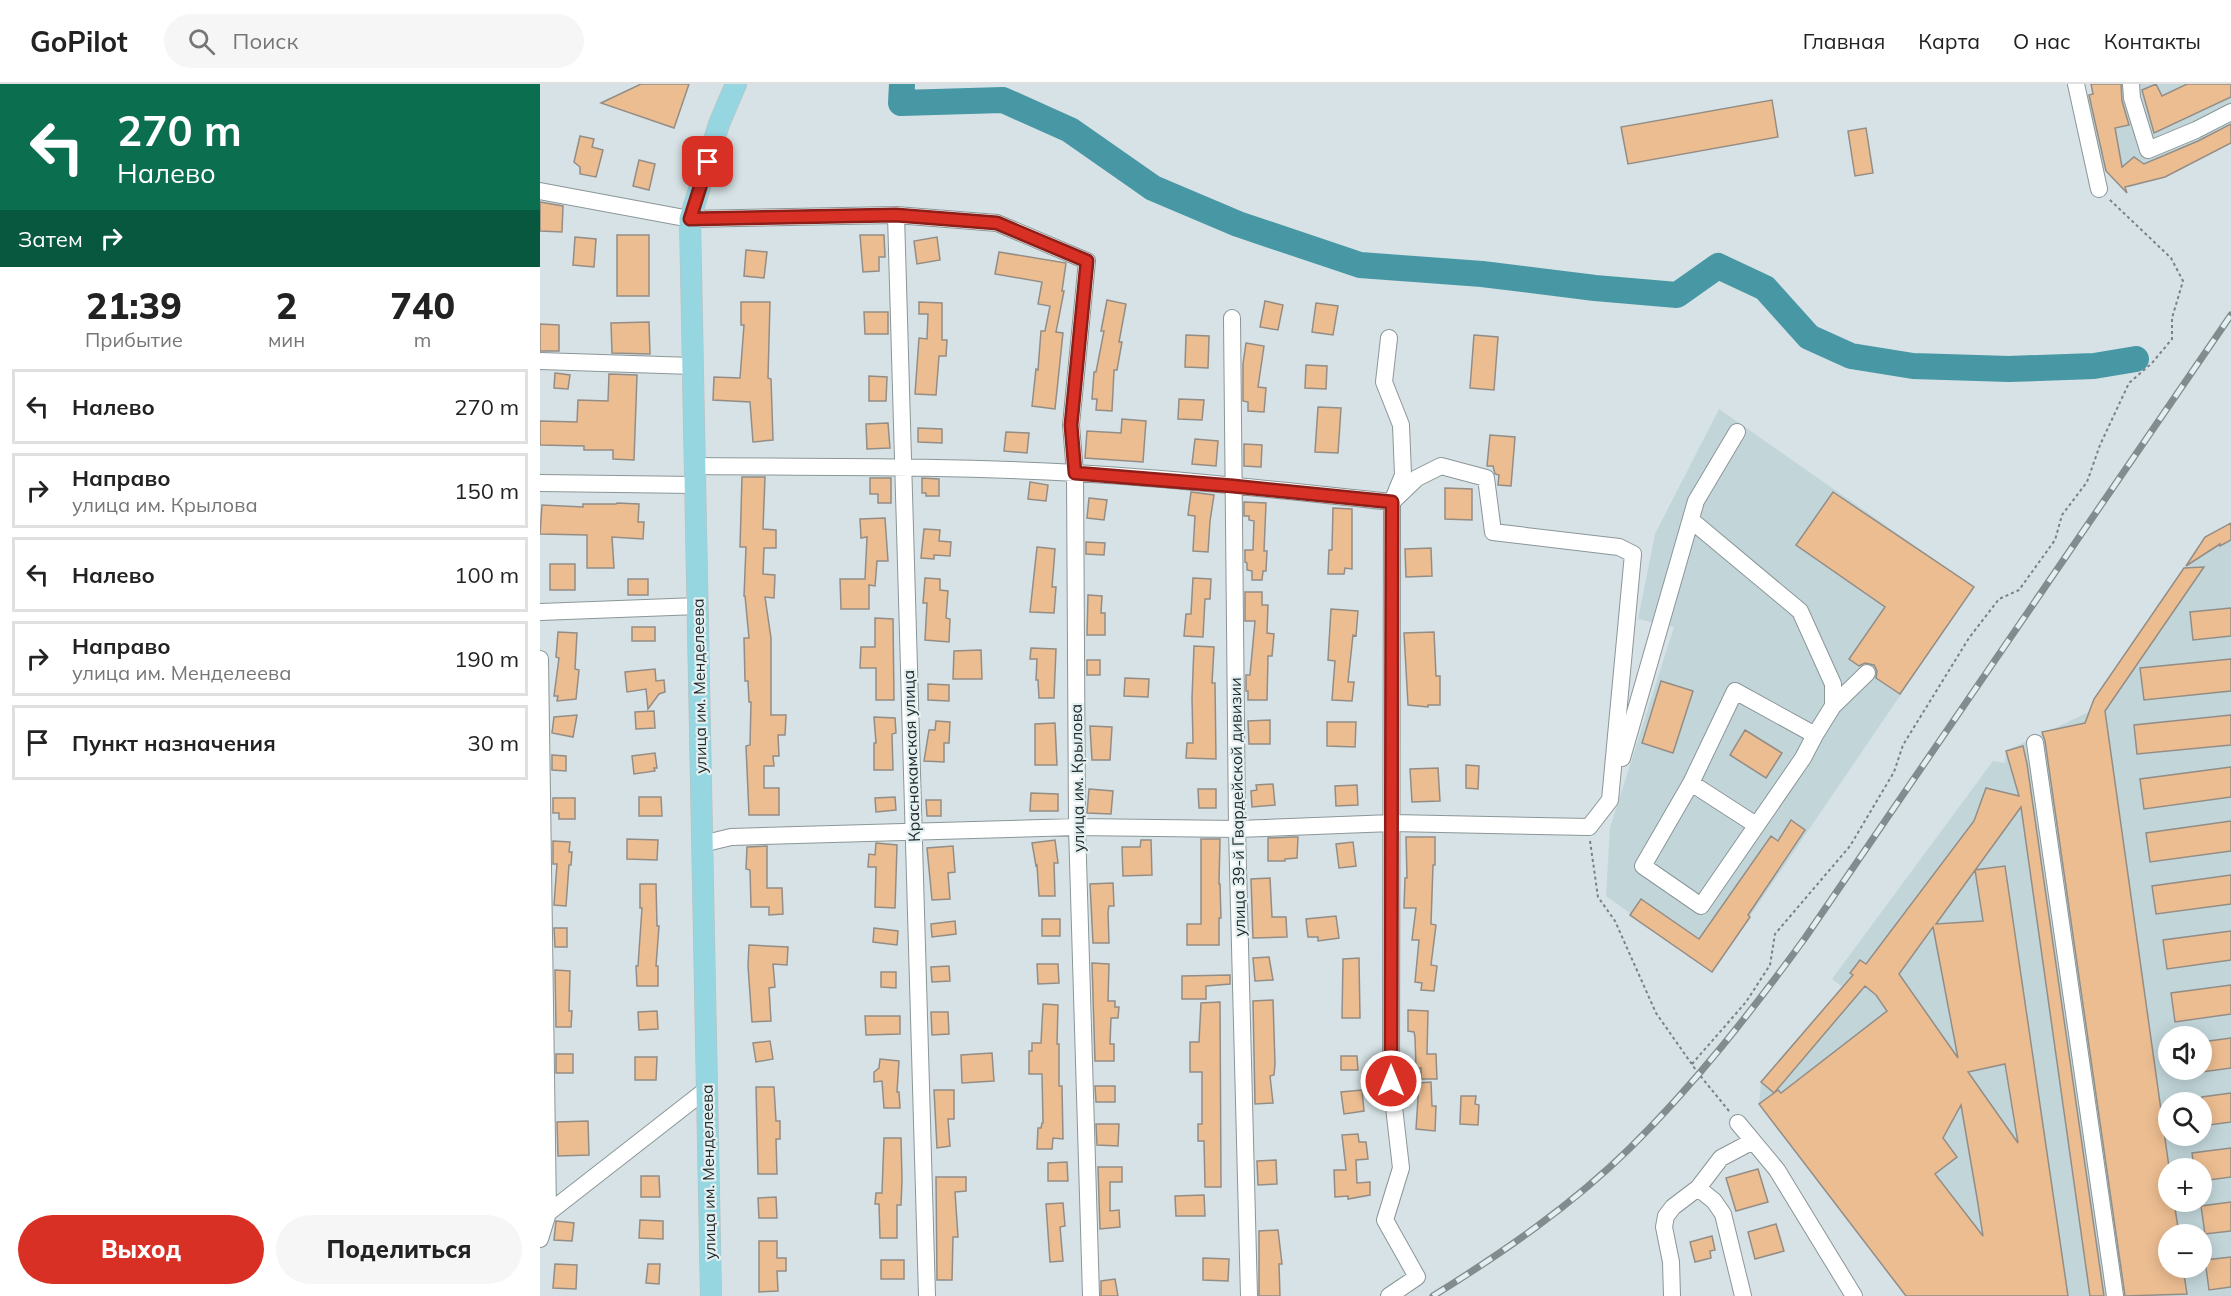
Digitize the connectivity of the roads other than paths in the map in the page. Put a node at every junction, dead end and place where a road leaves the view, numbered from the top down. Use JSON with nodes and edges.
{"nodes":[{"id":1,"x":736,"y":84,"type":"edge"},
{"id":2,"x":2076,"y":84,"type":"edge"},
{"id":3,"x":2132,"y":84,"type":"edge"},
{"id":4,"x":2231,"y":112,"type":"edge"},
{"id":5,"x":2099,"y":189,"type":"road end"},
{"id":6,"x":540,"y":192,"type":"edge"},
{"id":7,"x":896,"y":215,"type":"junction"},
{"id":8,"x":690,"y":219,"type":"junction"},
{"id":9,"x":1232,"y":318,"type":"dead end"},
{"id":10,"x":1389,"y":338,"type":"dead end"},
{"id":11,"x":540,"y":361,"type":"edge"},
{"id":12,"x":693,"y":366,"type":"junction"},
{"id":13,"x":1737,"y":432,"type":"dead end"},
{"id":14,"x":903,"y":468,"type":"junction"},
{"id":15,"x":1075,"y":473,"type":"junction"},
{"id":16,"x":695,"y":476,"type":"junction"},
{"id":17,"x":540,"y":483,"type":"edge"},
{"id":18,"x":1233,"y":486,"type":"junction"},
{"id":19,"x":1392,"y":502,"type":"junction"},
{"id":20,"x":1691,"y":520,"type":"junction"},
{"id":21,"x":698,"y":606,"type":"junction"},
{"id":22,"x":540,"y":612,"type":"edge"},
{"id":23,"x":540,"y":659,"type":"edge"},
{"id":24,"x":1867,"y":673,"type":"dead end"},
{"id":25,"x":1833,"y":706,"type":"junction"},
{"id":26,"x":1815,"y":735,"type":"junction"},
{"id":27,"x":2035,"y":743,"type":"dead end"},
{"id":28,"x":1691,"y":783,"type":"junction"},
{"id":29,"x":1610,"y":800,"type":"junction"},
{"id":30,"x":1392,"y":823,"type":"junction"},
{"id":31,"x":1756,"y":825,"type":"junction"},
{"id":32,"x":1077,"y":827,"type":"junction"},
{"id":33,"x":1237,"y":829,"type":"junction"},
{"id":34,"x":914,"y":831,"type":"junction"},
{"id":35,"x":702,"y":844,"type":"junction"},
{"id":36,"x":707,"y":1089,"type":"junction"},
{"id":37,"x":1738,"y":1123,"type":"road end"},
{"id":38,"x":1753,"y":1141,"type":"junction"},
{"id":39,"x":1698,"y":1188,"type":"junction"},
{"id":40,"x":548,"y":1213,"type":"junction"},
{"id":41,"x":540,"y":1239,"type":"edge"},
{"id":42,"x":711,"y":1296,"type":"edge"},
{"id":43,"x":927,"y":1296,"type":"edge"},
{"id":44,"x":1091,"y":1296,"type":"edge"},
{"id":45,"x":1249,"y":1296,"type":"edge"},
{"id":46,"x":1389,"y":1296,"type":"edge"},
{"id":47,"x":1672,"y":1296,"type":"edge"},
{"id":48,"x":1743,"y":1296,"type":"edge"},
{"id":49,"x":1854,"y":1296,"type":"edge"},
{"id":50,"x":2115,"y":1296,"type":"edge"}],
"edges":[{"from":1,"to":8,"type":"main road","name":"улица им. Менделеева"},
{"from":2,"to":5,"type":"street"},
{"from":3,"to":4,"type":"street"},
{"from":6,"to":8,"type":"street"},
{"from":7,"to":8,"type":"street"},
{"from":7,"to":14,"type":"street","name":"Краснокамская улица"},
{"from":7,"to":15,"type":"street","name":"улица им. Крылова"},
{"from":8,"to":12,"type":"main road","name":"улица им. Менделеева"},
{"from":9,"to":18,"type":"street","name":"улица 39-й Гвардейской дивизии"},
{"from":10,"to":19,"type":"street"},
{"from":11,"to":12,"type":"street"},
{"from":12,"to":16,"type":"main road","name":"улица им. Менделеева"},
{"from":13,"to":20,"type":"street"},
{"from":14,"to":15,"type":"street"},
{"from":14,"to":16,"type":"street"},
{"from":14,"to":34,"type":"street","name":"Краснокамская улица"},
{"from":15,"to":18,"type":"street"},
{"from":15,"to":32,"type":"street","name":"улица им. Крылова"},
{"from":16,"to":17,"type":"street"},
{"from":16,"to":21,"type":"main road","name":"улица им. Менделеева"},
{"from":18,"to":19,"type":"street"},
{"from":18,"to":33,"type":"street","name":"улица 39-й Гвардейской дивизии"},
{"from":19,"to":29,"type":"street"},
{"from":19,"to":30,"type":"street"},
{"from":20,"to":25,"type":"street"},
{"from":20,"to":29,"type":"street"},
{"from":21,"to":22,"type":"street"},
{"from":21,"to":35,"type":"main road","name":"улица им. Менделеева"},
{"from":23,"to":40,"type":"street"},
{"from":24,"to":25,"type":"street"},
{"from":25,"to":26,"type":"street"},
{"from":26,"to":28,"type":"street"},
{"from":26,"to":31,"type":"street"},
{"from":27,"to":50,"type":"street"},
{"from":28,"to":31,"type":"street"},
{"from":28,"to":31,"type":"street"},
{"from":29,"to":30,"type":"street"},
{"from":30,"to":33,"type":"street"},
{"from":30,"to":46,"type":"street"},
{"from":32,"to":33,"type":"street"},
{"from":32,"to":34,"type":"street"},
{"from":32,"to":44,"type":"street","name":"улица им. Крылова"},
{"from":33,"to":45,"type":"street","name":"улица 39-й Гвардейской дивизии"},
{"from":34,"to":35,"type":"street"},
{"from":34,"to":43,"type":"street","name":"Краснокамская улица"},
{"from":35,"to":36,"type":"main road","name":"улица им. Менделеева"},
{"from":36,"to":40,"type":"street"},
{"from":36,"to":42,"type":"main road","name":"улица им. Менделеева"},
{"from":37,"to":38,"type":"street"},
{"from":38,"to":39,"type":"street"},
{"from":38,"to":49,"type":"street"},
{"from":39,"to":47,"type":"street"},
{"from":39,"to":48,"type":"street"},
{"from":40,"to":41,"type":"street"}]}
